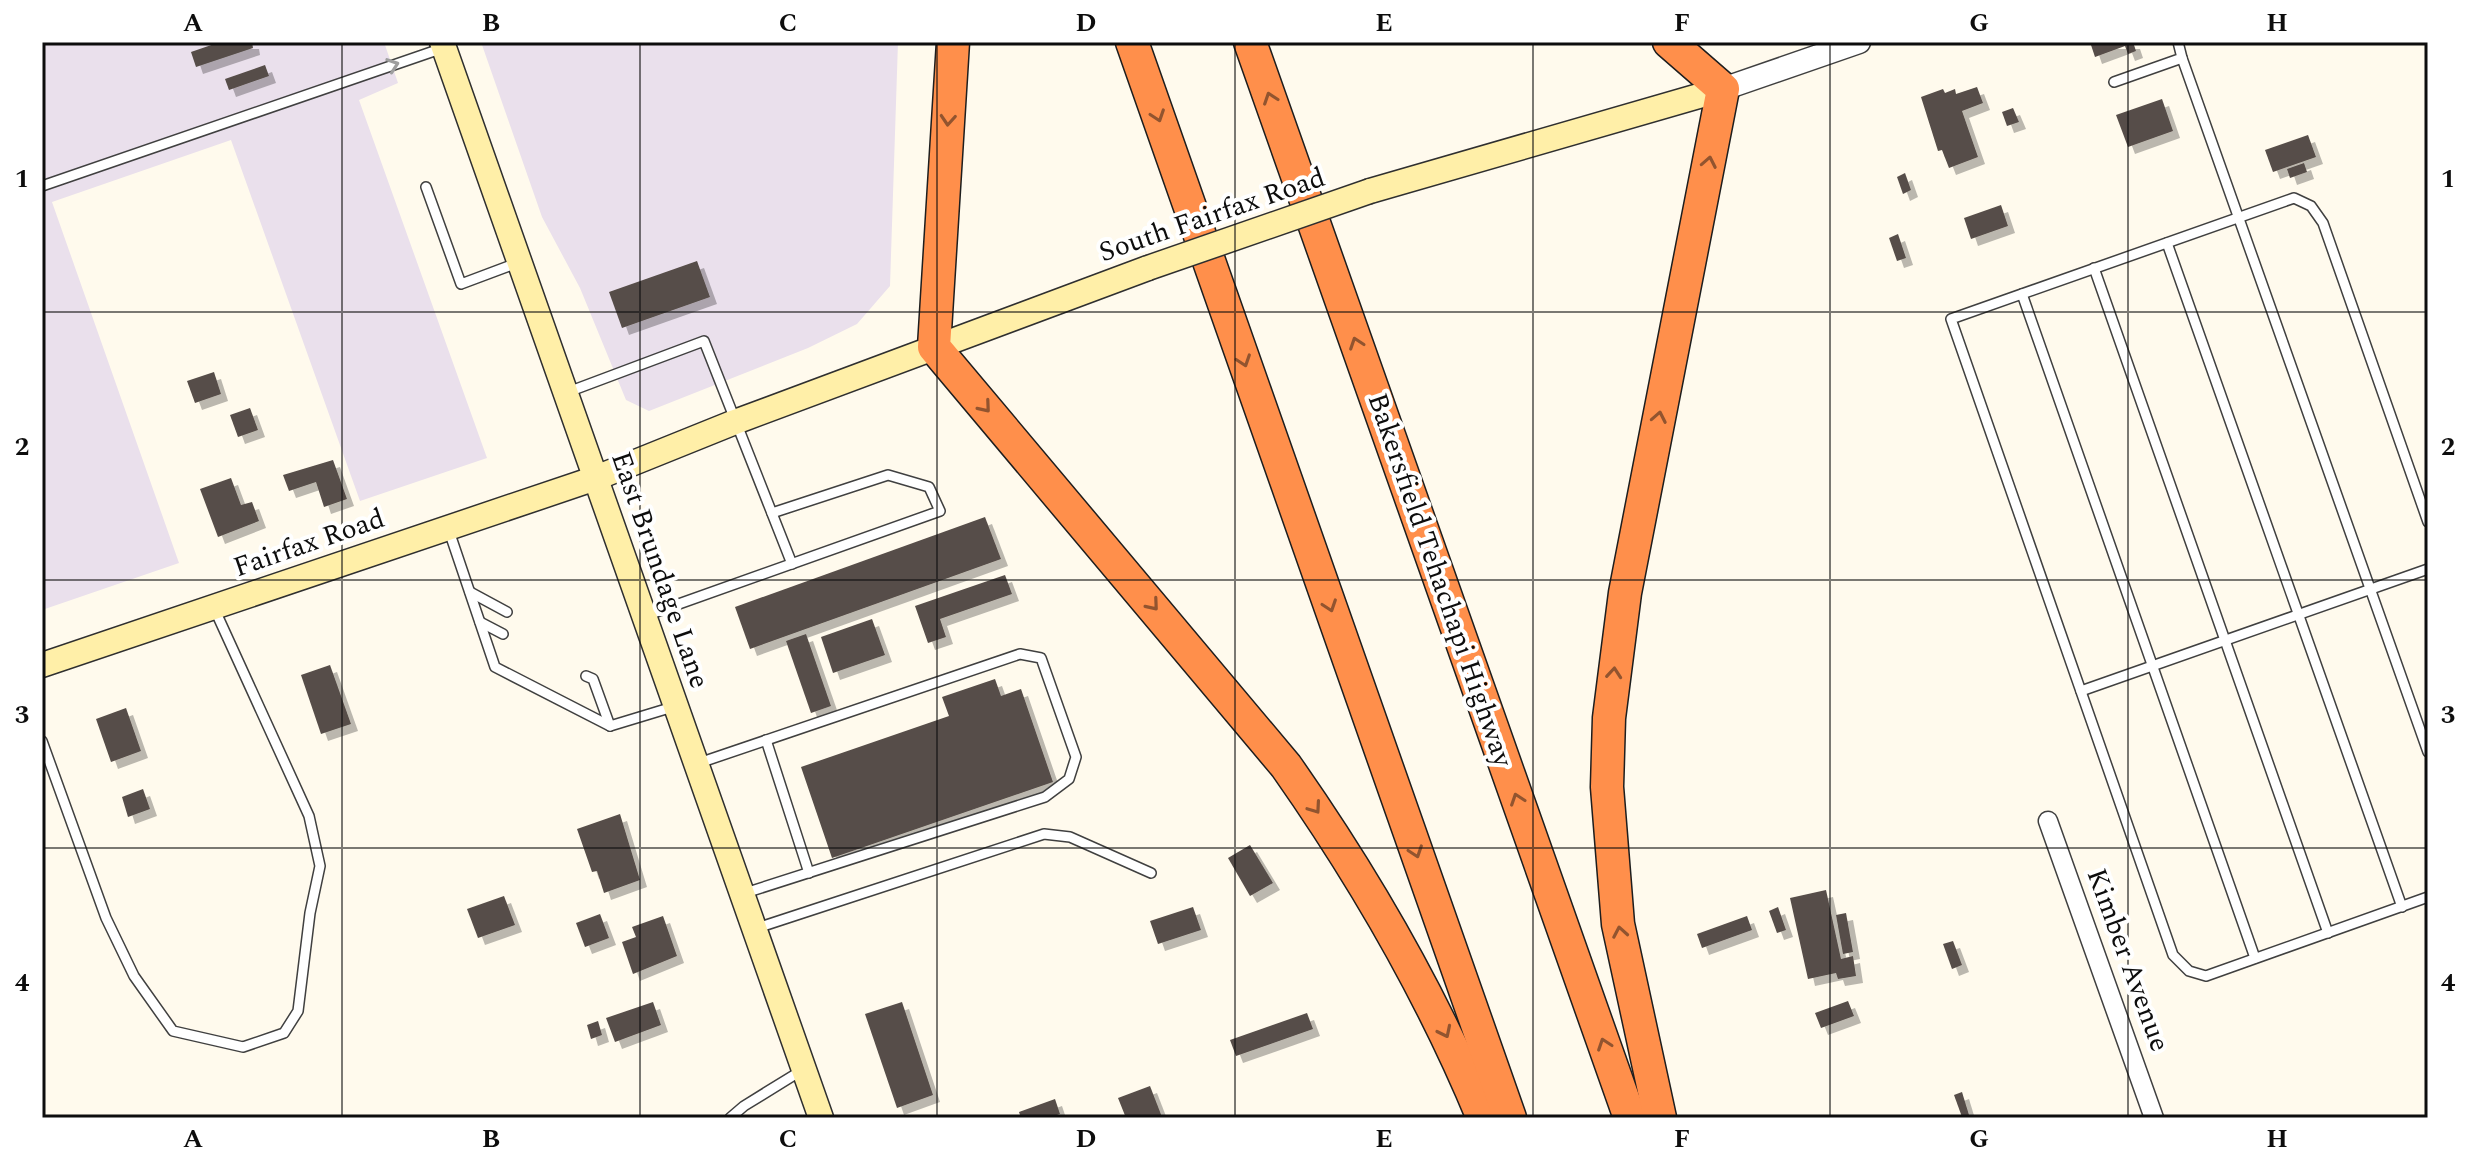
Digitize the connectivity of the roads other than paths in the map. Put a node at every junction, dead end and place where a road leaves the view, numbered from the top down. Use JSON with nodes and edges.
{"nodes":[{"id":1,"x":953,"y":42,"type":"edge"},
{"id":2,"x":1132,"y":42,"type":"edge"},
{"id":3,"x":1250,"y":42,"type":"edge"},
{"id":4,"x":1669,"y":42,"type":"edge"},
{"id":5,"x":1859,"y":42,"type":"edge"},
{"id":6,"x":2178,"y":42,"type":"edge"},
{"id":7,"x":443,"y":45,"type":"edge"},
{"id":8,"x":2182,"y":58,"type":"junction"},
{"id":9,"x":2114,"y":82,"type":"dead end"},
{"id":10,"x":1723,"y":89,"type":"junction"},
{"id":11,"x":42,"y":186,"type":"edge"},
{"id":12,"x":426,"y":187,"type":"dead end"},
{"id":13,"x":2239,"y":218,"type":"junction"},
{"id":14,"x":2167,"y":243,"type":"junction"},
{"id":15,"x":520,"y":262,"type":"junction"},
{"id":16,"x":2094,"y":268,"type":"junction"},
{"id":17,"x":2022,"y":294,"type":"junction"},
{"id":18,"x":934,"y":347,"type":"junction"},
{"id":19,"x":566,"y":392,"type":"junction"},
{"id":20,"x":735,"y":422,"type":"junction"},
{"id":21,"x":596,"y":478,"type":"junction"},
{"id":22,"x":772,"y":513,"type":"junction"},
{"id":23,"x":2428,"y":522,"type":"edge"},
{"id":24,"x":448,"y":528,"type":"junction"},
{"id":25,"x":792,"y":564,"type":"junction"},
{"id":26,"x":2428,"y":569,"type":"edge"},
{"id":27,"x":2370,"y":589,"type":"junction"},
{"id":28,"x":470,"y":592,"type":"junction"},
{"id":29,"x":213,"y":607,"type":"junction"},
{"id":30,"x":507,"y":612,"type":"dead end"},
{"id":31,"x":2298,"y":615,"type":"junction"},
{"id":32,"x":645,"y":616,"type":"junction"},
{"id":33,"x":480,"y":622,"type":"junction"},
{"id":34,"x":503,"y":634,"type":"dead end"},
{"id":35,"x":2225,"y":640,"type":"junction"},
{"id":36,"x":42,"y":665,"type":"edge"},
{"id":37,"x":2153,"y":666,"type":"junction"},
{"id":38,"x":590,"y":675,"type":"dead end"},
{"id":39,"x":2081,"y":691,"type":"junction"},
{"id":40,"x":676,"y":705,"type":"junction"},
{"id":41,"x":610,"y":726,"type":"junction"},
{"id":42,"x":766,"y":740,"type":"junction"},
{"id":43,"x":42,"y":741,"type":"edge"},
{"id":44,"x":2428,"y":752,"type":"edge"},
{"id":45,"x":697,"y":764,"type":"junction"},
{"id":46,"x":2048,"y":821,"type":"dead end"},
{"id":47,"x":809,"y":873,"type":"junction"},
{"id":48,"x":1151,"y":873,"type":"dead end"},
{"id":49,"x":742,"y":894,"type":"junction"},
{"id":50,"x":2428,"y":897,"type":"edge"},
{"id":51,"x":2402,"y":907,"type":"junction"},
{"id":52,"x":754,"y":929,"type":"junction"},
{"id":53,"x":2328,"y":933,"type":"junction"},
{"id":54,"x":2255,"y":958,"type":"junction"},
{"id":55,"x":804,"y":1069,"type":"junction"},
{"id":56,"x":730,"y":1118,"type":"edge"},
{"id":57,"x":821,"y":1118,"type":"edge"},
{"id":58,"x":1483,"y":1118,"type":"edge"},
{"id":59,"x":1510,"y":1118,"type":"edge"},
{"id":60,"x":1630,"y":1118,"type":"edge"},
{"id":61,"x":1660,"y":1118,"type":"edge"},
{"id":62,"x":2154,"y":1118,"type":"edge"}],
"edges":[{"from":1,"to":18,"type":"highway","one_way":true},
{"from":2,"to":59,"type":"highway","one_way":true},
{"from":60,"to":3,"type":"highway","name":"Bakersfield Tehachapi Highway","one_way":true},
{"from":4,"to":10,"type":"highway"},
{"from":5,"to":10,"type":"street","name":"South Fairfax Road"},
{"from":6,"to":8,"type":"lane"},
{"from":11,"to":7,"type":"lane","one_way":true},
{"from":7,"to":15,"type":"main road","name":"East Brundage Lane"},
{"from":8,"to":9,"type":"lane"},
{"from":8,"to":13,"type":"lane"},
{"from":10,"to":18,"type":"main road","name":"South Fairfax Road","bridge":true},
{"from":61,"to":10,"type":"highway","one_way":true},
{"from":12,"to":15,"type":"lane"},
{"from":13,"to":14,"type":"lane"},
{"from":13,"to":23,"type":"lane"},
{"from":13,"to":27,"type":"lane"},
{"from":14,"to":16,"type":"lane"},
{"from":14,"to":31,"type":"lane"},
{"from":15,"to":19,"type":"main road","name":"East Brundage Lane"},
{"from":16,"to":17,"type":"lane"},
{"from":16,"to":35,"type":"lane"},
{"from":17,"to":37,"type":"lane"},
{"from":17,"to":39,"type":"lane"},
{"from":18,"to":20,"type":"main road","name":"South Fairfax Road"},
{"from":18,"to":58,"type":"highway","one_way":true},
{"from":19,"to":20,"type":"lane"},
{"from":19,"to":21,"type":"main road","name":"East Brundage Lane"},
{"from":20,"to":21,"type":"main road","name":"South Fairfax Road"},
{"from":20,"to":22,"type":"lane"},
{"from":21,"to":24,"type":"main road","name":"Fairfax Road"},
{"from":21,"to":32,"type":"main road","name":"East Brundage Lane"},
{"from":22,"to":25,"type":"lane"},
{"from":22,"to":25,"type":"lane"},
{"from":24,"to":28,"type":"lane"},
{"from":24,"to":29,"type":"main road","name":"Fairfax Road"},
{"from":25,"to":32,"type":"lane"},
{"from":26,"to":27,"type":"lane"},
{"from":27,"to":31,"type":"lane"},
{"from":27,"to":44,"type":"lane"},
{"from":28,"to":30,"type":"lane"},
{"from":28,"to":33,"type":"lane"},
{"from":29,"to":36,"type":"main road","name":"Fairfax Road"},
{"from":29,"to":43,"type":"lane"},
{"from":31,"to":35,"type":"lane"},
{"from":31,"to":51,"type":"lane"},
{"from":32,"to":40,"type":"main road","name":"East Brundage Lane"},
{"from":33,"to":34,"type":"lane"},
{"from":33,"to":41,"type":"lane"},
{"from":35,"to":37,"type":"lane"},
{"from":35,"to":53,"type":"lane"},
{"from":37,"to":39,"type":"lane"},
{"from":37,"to":54,"type":"lane"},
{"from":38,"to":41,"type":"lane"},
{"from":39,"to":54,"type":"lane"},
{"from":40,"to":41,"type":"lane"},
{"from":40,"to":45,"type":"main road","name":"East Brundage Lane"},
{"from":42,"to":45,"type":"lane"},
{"from":42,"to":47,"type":"lane"},
{"from":42,"to":47,"type":"lane"},
{"from":45,"to":49,"type":"main road","name":"East Brundage Lane"},
{"from":46,"to":62,"type":"street","name":"Kimber Avenue"},
{"from":47,"to":49,"type":"lane"},
{"from":48,"to":52,"type":"lane"},
{"from":49,"to":52,"type":"main road","name":"East Brundage Lane"},
{"from":50,"to":51,"type":"lane"},
{"from":51,"to":53,"type":"lane"},
{"from":52,"to":55,"type":"main road","name":"East Brundage Lane"},
{"from":53,"to":54,"type":"lane"},
{"from":55,"to":56,"type":"lane"},
{"from":55,"to":57,"type":"main road","name":"East Brundage Lane"}]}
